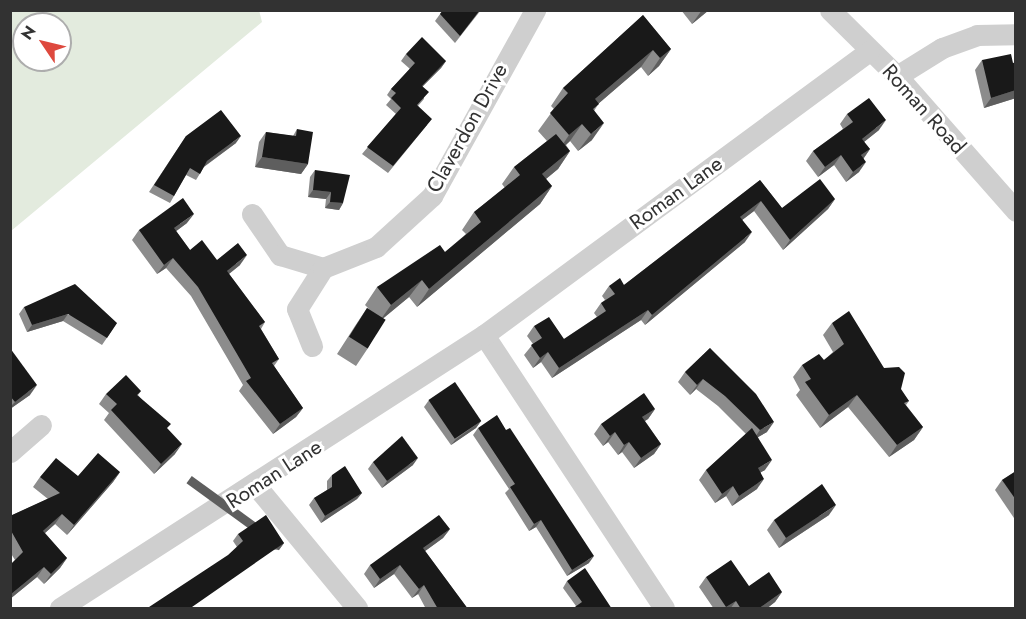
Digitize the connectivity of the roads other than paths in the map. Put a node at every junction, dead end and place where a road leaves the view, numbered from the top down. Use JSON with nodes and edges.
{"nodes":[{"id":1,"x":535,"y":10,"type":"edge"},
{"id":2,"x":830,"y":10,"type":"edge"},
{"id":3,"x":1016,"y":33,"type":"edge"},
{"id":4,"x":869,"y":51,"type":"junction"},
{"id":5,"x":897,"y":76,"type":"junction"},
{"id":6,"x":1016,"y":212,"type":"edge"},
{"id":7,"x":252,"y":214,"type":"dead end"},
{"id":8,"x":323,"y":268,"type":"junction"},
{"id":9,"x":484,"y":335,"type":"junction"},
{"id":10,"x":312,"y":346,"type":"dead end"},
{"id":11,"x":41,"y":425,"type":"dead end"},
{"id":12,"x":10,"y":452,"type":"edge"},
{"id":13,"x":256,"y":486,"type":"junction"},
{"id":14,"x":60,"y":609,"type":"edge"},
{"id":15,"x":357,"y":609,"type":"edge"},
{"id":16,"x":664,"y":609,"type":"edge"}],
"edges":[{"from":1,"to":8,"type":"street","name":"Claverdon Drive"},
{"from":2,"to":4,"type":"street","name":"Roman Road"},
{"from":3,"to":5,"type":"street"},
{"from":4,"to":5,"type":"street","name":"Roman Road"},
{"from":4,"to":9,"type":"street","name":"Roman Lane"},
{"from":5,"to":6,"type":"street","name":"Roman Road"},
{"from":7,"to":8,"type":"street"},
{"from":8,"to":10,"type":"street"},
{"from":9,"to":13,"type":"street","name":"Roman Lane"},
{"from":9,"to":16,"type":"street"},
{"from":11,"to":12,"type":"street"},
{"from":13,"to":14,"type":"street","name":"Roman Lane"},
{"from":13,"to":15,"type":"street"}]}
